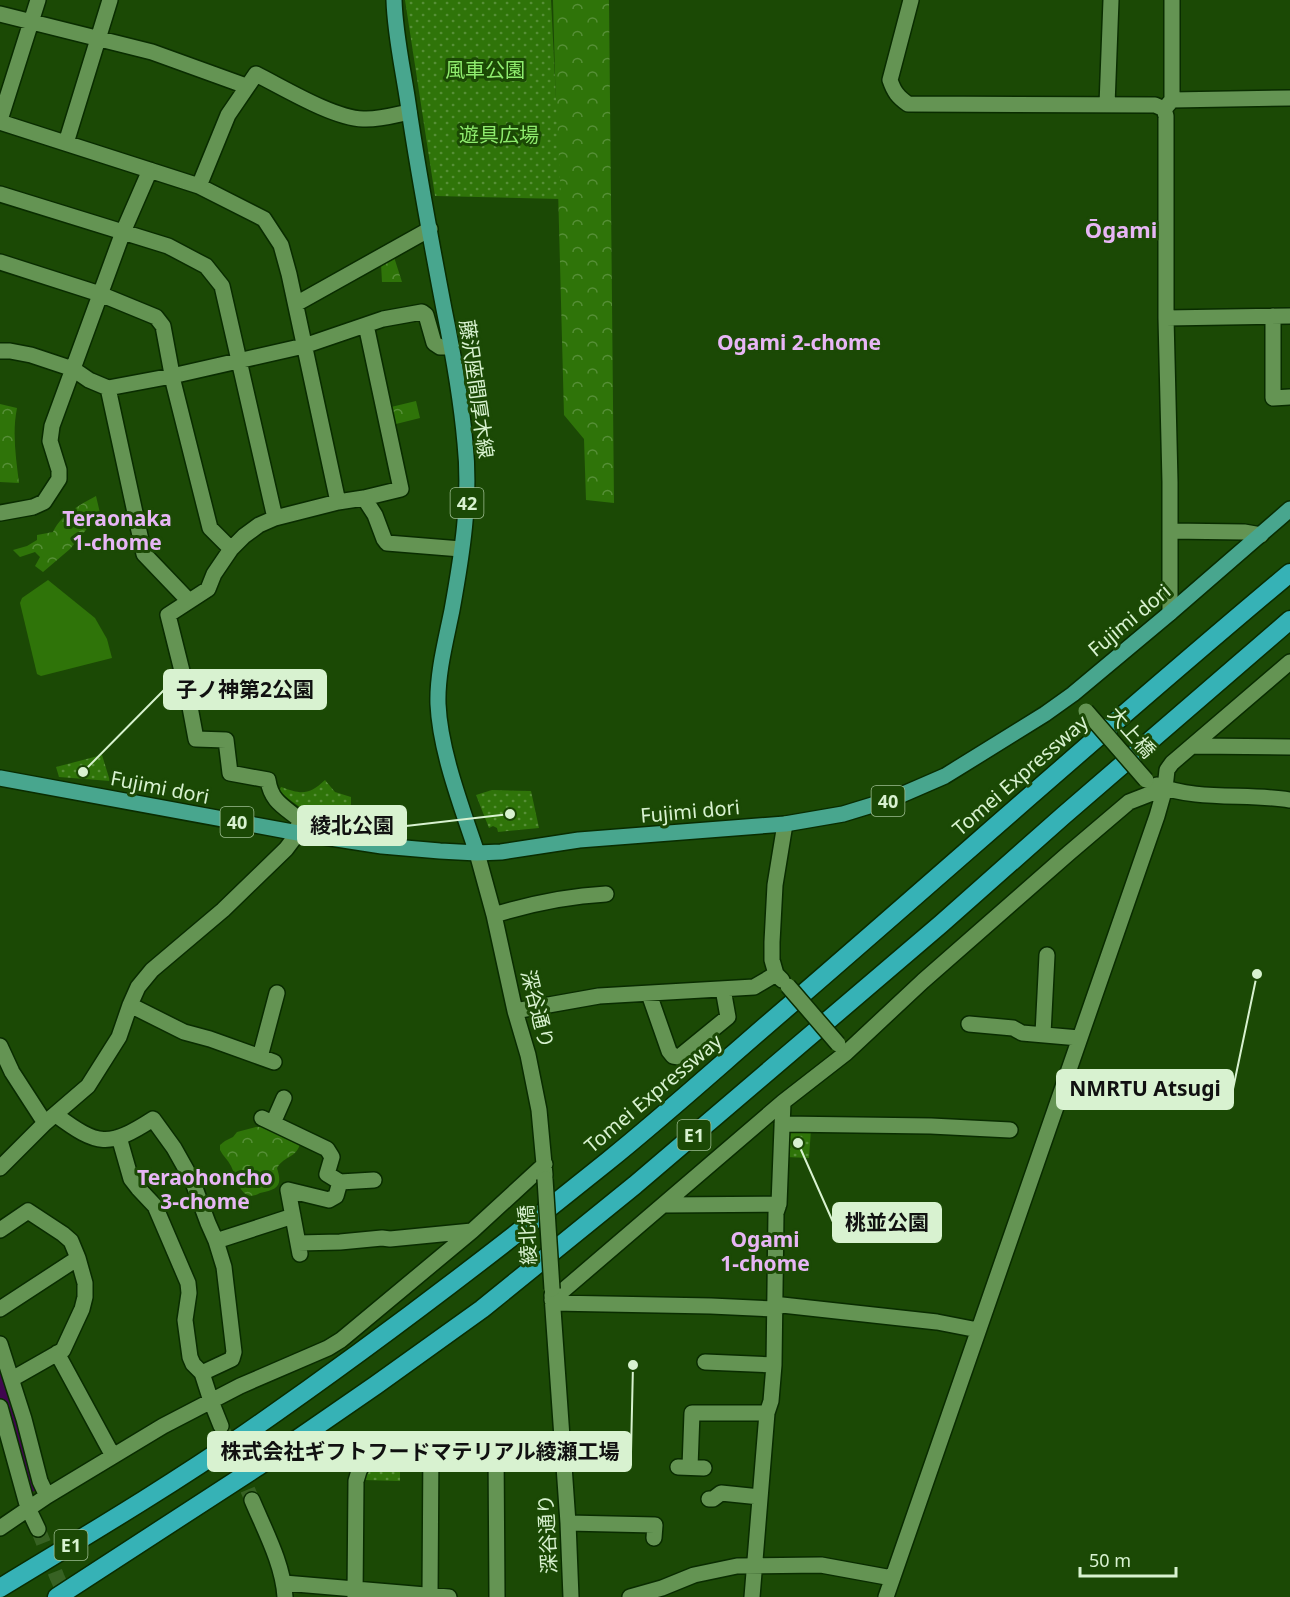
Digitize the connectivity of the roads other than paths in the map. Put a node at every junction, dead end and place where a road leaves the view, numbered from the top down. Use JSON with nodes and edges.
{"nodes":[{"id":1,"x":38,"y":0,"type":"edge"},
{"id":2,"x":110,"y":0,"type":"edge"},
{"id":3,"x":394,"y":0,"type":"edge"},
{"id":4,"x":911,"y":0,"type":"edge"},
{"id":5,"x":1111,"y":0,"type":"edge"},
{"id":6,"x":1172,"y":0,"type":"edge"},
{"id":7,"x":0,"y":14,"type":"edge"},
{"id":8,"x":31,"y":22,"type":"junction"},
{"id":9,"x":98,"y":38,"type":"junction"},
{"id":10,"x":246,"y":86,"type":"junction"},
{"id":11,"x":1290,"y":99,"type":"edge"},
{"id":12,"x":1168,"y":104,"type":"junction"},
{"id":13,"x":1107,"y":105,"type":"junction"},
{"id":14,"x":409,"y":112,"type":"junction"},
{"id":15,"x":0,"y":121,"type":"edge"},
{"id":16,"x":66,"y":143,"type":"junction"},
{"id":17,"x":150,"y":170,"type":"junction"},
{"id":18,"x":199,"y":186,"type":"junction"},
{"id":19,"x":0,"y":194,"type":"edge"},
{"id":20,"x":430,"y":229,"type":"junction"},
{"id":21,"x":123,"y":232,"type":"junction"},
{"id":22,"x":0,"y":262,"type":"edge"},
{"id":23,"x":100,"y":294,"type":"junction"},
{"id":24,"x":296,"y":304,"type":"junction"},
{"id":25,"x":1273,"y":316,"type":"junction"},
{"id":26,"x":1290,"y":316,"type":"edge"},
{"id":27,"x":1166,"y":318,"type":"junction"},
{"id":28,"x":366,"y":325,"type":"junction"},
{"id":29,"x":304,"y":346,"type":"junction"},
{"id":30,"x":452,"y":347,"type":"junction"},
{"id":31,"x":0,"y":351,"type":"edge"},
{"id":32,"x":238,"y":361,"type":"junction"},
{"id":33,"x":73,"y":369,"type":"junction"},
{"id":34,"x":172,"y":376,"type":"junction"},
{"id":35,"x":108,"y":388,"type":"junction"},
{"id":36,"x":1290,"y":397,"type":"edge"},
{"id":37,"x":364,"y":498,"type":"junction"},
{"id":38,"x":338,"y":502,"type":"junction"},
{"id":39,"x":1290,"y":509,"type":"edge"},
{"id":40,"x":0,"y":513,"type":"edge"},
{"id":41,"x":275,"y":518,"type":"junction"},
{"id":42,"x":1170,"y":531,"type":"junction"},
{"id":43,"x":1261,"y":535,"type":"junction"},
{"id":44,"x":231,"y":549,"type":"junction"},
{"id":45,"x":461,"y":549,"type":"junction"},
{"id":46,"x":1290,"y":573,"type":"edge"},
{"id":47,"x":189,"y":601,"type":"junction"},
{"id":48,"x":1170,"y":613,"type":"junction"},
{"id":49,"x":1290,"y":620,"type":"edge"},
{"id":50,"x":1290,"y":662,"type":"edge"},
{"id":51,"x":1073,"y":694,"type":"junction"},
{"id":52,"x":1193,"y":746,"type":"junction"},
{"id":53,"x":1290,"y":747,"type":"edge"},
{"id":54,"x":0,"y":778,"type":"edge"},
{"id":55,"x":1165,"y":788,"type":"junction"},
{"id":56,"x":1290,"y":800,"type":"edge"},
{"id":57,"x":785,"y":824,"type":"junction"},
{"id":58,"x":298,"y":833,"type":"junction"},
{"id":59,"x":477,"y":853,"type":"junction"},
{"id":60,"x":606,"y":894,"type":"dead end"},
{"id":61,"x":494,"y":915,"type":"junction"},
{"id":62,"x":1047,"y":955,"type":"dead end"},
{"id":63,"x":776,"y":974,"type":"junction"},
{"id":64,"x":723,"y":989,"type":"junction"},
{"id":65,"x":277,"y":993,"type":"dead end"},
{"id":66,"x":649,"y":994,"type":"junction"},
{"id":67,"x":129,"y":1005,"type":"junction"},
{"id":68,"x":515,"y":1011,"type":"junction"},
{"id":69,"x":969,"y":1024,"type":"dead end"},
{"id":70,"x":1043,"y":1034,"type":"junction"},
{"id":71,"x":1079,"y":1038,"type":"junction"},
{"id":72,"x":0,"y":1046,"type":"edge"},
{"id":73,"x":842,"y":1048,"type":"junction"},
{"id":74,"x":284,"y":1098,"type":"dead end"},
{"id":75,"x":783,"y":1102,"type":"junction"},
{"id":76,"x":50,"y":1119,"type":"junction"},
{"id":77,"x":782,"y":1124,"type":"junction"},
{"id":78,"x":1010,"y":1130,"type":"dead end"},
{"id":79,"x":119,"y":1137,"type":"junction"},
{"id":80,"x":0,"y":1168,"type":"edge"},
{"id":81,"x":545,"y":1172,"type":"junction"},
{"id":82,"x":374,"y":1180,"type":"dead end"},
{"id":83,"x":340,"y":1182,"type":"junction"},
{"id":84,"x":779,"y":1204,"type":"junction"},
{"id":85,"x":664,"y":1205,"type":"junction"},
{"id":86,"x":293,"y":1216,"type":"junction"},
{"id":87,"x":0,"y":1230,"type":"edge"},
{"id":88,"x":472,"y":1231,"type":"junction"},
{"id":89,"x":216,"y":1241,"type":"junction"},
{"id":90,"x":78,"y":1258,"type":"junction"},
{"id":91,"x":552,"y":1297,"type":"junction"},
{"id":92,"x":0,"y":1309,"type":"edge"},
{"id":93,"x":775,"y":1309,"type":"junction"},
{"id":94,"x":978,"y":1330,"type":"junction"},
{"id":95,"x":0,"y":1344,"type":"edge"},
{"id":96,"x":57,"y":1353,"type":"junction"},
{"id":97,"x":705,"y":1362,"type":"dead end"},
{"id":98,"x":774,"y":1365,"type":"junction"},
{"id":99,"x":202,"y":1373,"type":"junction"},
{"id":100,"x":12,"y":1380,"type":"junction"},
{"id":101,"x":211,"y":1401,"type":"junction"},
{"id":102,"x":0,"y":1407,"type":"edge"},
{"id":103,"x":766,"y":1413,"type":"junction"},
{"id":104,"x":221,"y":1426,"type":"tunnel mouth"},
{"id":105,"x":431,"y":1444,"type":"junction"},
{"id":106,"x":113,"y":1456,"type":"junction"},
{"id":107,"x":691,"y":1467,"type":"dead end"},
{"id":108,"x":46,"y":1496,"type":"junction"},
{"id":109,"x":760,"y":1497,"type":"junction"},
{"id":110,"x":709,"y":1499,"type":"dead end"},
{"id":111,"x":252,"y":1500,"type":"tunnel mouth"},
{"id":112,"x":28,"y":1508,"type":"junction"},
{"id":113,"x":568,"y":1523,"type":"junction"},
{"id":114,"x":655,"y":1525,"type":"dead end"},
{"id":115,"x":0,"y":1528,"type":"edge"},
{"id":116,"x":38,"y":1529,"type":"tunnel mouth"},
{"id":117,"x":755,"y":1565,"type":"junction"},
{"id":118,"x":892,"y":1578,"type":"junction"},
{"id":119,"x":0,"y":1588,"type":"edge"},
{"id":120,"x":284,"y":1590,"type":"edge"},
{"id":121,"x":355,"y":1593,"type":"edge"},
{"id":122,"x":430,"y":1596,"type":"edge"},
{"id":123,"x":57,"y":1597,"type":"edge"},
{"id":124,"x":449,"y":1597,"type":"edge"},
{"id":125,"x":497,"y":1597,"type":"edge"},
{"id":126,"x":571,"y":1597,"type":"edge"},
{"id":127,"x":630,"y":1597,"type":"edge"},
{"id":128,"x":753,"y":1597,"type":"edge"},
{"id":129,"x":886,"y":1597,"type":"edge"}],
"edges":[{"from":1,"to":8,"type":"street"},
{"from":2,"to":9,"type":"street"},
{"from":3,"to":14,"type":"main road","name":"藤沢座間厚木線","number":"42"},
{"from":4,"to":13,"type":"street"},
{"from":5,"to":13,"type":"street"},
{"from":6,"to":12,"type":"street"},
{"from":7,"to":8,"type":"street"},
{"from":8,"to":9,"type":"street"},
{"from":8,"to":15,"type":"street"},
{"from":9,"to":10,"type":"street"},
{"from":9,"to":16,"type":"street"},
{"from":10,"to":14,"type":"street"},
{"from":10,"to":18,"type":"street"},
{"from":11,"to":12,"type":"street"},
{"from":12,"to":13,"type":"street"},
{"from":12,"to":27,"type":"street"},
{"from":14,"to":20,"type":"main road","name":"藤沢座間厚木線","number":"42"},
{"from":15,"to":16,"type":"street"},
{"from":16,"to":17,"type":"street"},
{"from":17,"to":18,"type":"street"},
{"from":17,"to":21,"type":"street"},
{"from":18,"to":24,"type":"street"},
{"from":19,"to":21,"type":"street"},
{"from":20,"to":24,"type":"street"},
{"from":20,"to":30,"type":"main road","name":"藤沢座間厚木線","number":"42"},
{"from":21,"to":23,"type":"street"},
{"from":21,"to":32,"type":"street"},
{"from":22,"to":23,"type":"street"},
{"from":23,"to":33,"type":"street"},
{"from":23,"to":34,"type":"street"},
{"from":24,"to":29,"type":"street"},
{"from":25,"to":26,"type":"street"},
{"from":25,"to":27,"type":"street"},
{"from":25,"to":36,"type":"street"},
{"from":27,"to":42,"type":"street"},
{"from":28,"to":29,"type":"street"},
{"from":28,"to":30,"type":"street"},
{"from":28,"to":37,"type":"street"},
{"from":29,"to":32,"type":"street"},
{"from":29,"to":38,"type":"street"},
{"from":30,"to":45,"type":"main road","name":"藤沢座間厚木線","number":"42"},
{"from":31,"to":33,"type":"street"},
{"from":32,"to":34,"type":"street"},
{"from":32,"to":41,"type":"street"},
{"from":33,"to":35,"type":"street"},
{"from":33,"to":40,"type":"street"},
{"from":34,"to":35,"type":"street"},
{"from":34,"to":44,"type":"street"},
{"from":35,"to":47,"type":"street"},
{"from":37,"to":38,"type":"street"},
{"from":37,"to":45,"type":"street"},
{"from":38,"to":41,"type":"street"},
{"from":39,"to":43,"type":"main road","name":"Fujimi dori","number":"40"},
{"from":41,"to":44,"type":"street"},
{"from":42,"to":43,"type":"street"},
{"from":42,"to":48,"type":"street"},
{"from":43,"to":48,"type":"main road","name":"Fujimi dori","number":"40"},
{"from":44,"to":47,"type":"street"},
{"from":45,"to":59,"type":"main road","name":"藤沢座間厚木線","number":"42"},
{"from":46,"to":119,"type":"highway","name":"Tomei Expressway","number":"E1"},
{"from":47,"to":58,"type":"street"},
{"from":48,"to":51,"type":"main road","name":"Fujimi dori","number":"40"},
{"from":49,"to":123,"type":"highway","number":"E1"},
{"from":50,"to":52,"type":"street"},
{"from":51,"to":55,"type":"street","name":"大上橋","bridge":true},
{"from":51,"to":57,"type":"main road","name":"Fujimi dori","number":"40"},
{"from":52,"to":53,"type":"street"},
{"from":52,"to":55,"type":"street"},
{"from":54,"to":58,"type":"main road","name":"Fujimi dori","number":"40"},
{"from":55,"to":56,"type":"street"},
{"from":55,"to":71,"type":"street"},
{"from":55,"to":73,"type":"street"},
{"from":57,"to":59,"type":"main road","name":"Fujimi dori","number":"40"},
{"from":57,"to":63,"type":"street"},
{"from":58,"to":59,"type":"main road","name":"Fujimi dori","number":"40"},
{"from":58,"to":67,"type":"street"},
{"from":59,"to":61,"type":"street","name":"深谷通り"},
{"from":60,"to":61,"type":"street"},
{"from":61,"to":68,"type":"street","name":"深谷通り"},
{"from":62,"to":70,"type":"street"},
{"from":63,"to":64,"type":"street"},
{"from":63,"to":73,"type":"street","bridge":true},
{"from":64,"to":66,"type":"street"},
{"from":64,"to":66,"type":"street"},
{"from":65,"to":67,"type":"street"},
{"from":66,"to":68,"type":"street"},
{"from":67,"to":76,"type":"street"},
{"from":68,"to":81,"type":"street","name":"深谷通り"},
{"from":69,"to":70,"type":"street"},
{"from":70,"to":71,"type":"street"},
{"from":71,"to":94,"type":"street"},
{"from":72,"to":76,"type":"street"},
{"from":73,"to":75,"type":"street"},
{"from":74,"to":83,"type":"street"},
{"from":75,"to":77,"type":"street"},
{"from":75,"to":85,"type":"street"},
{"from":76,"to":79,"type":"street"},
{"from":76,"to":80,"type":"street"},
{"from":77,"to":78,"type":"street"},
{"from":77,"to":84,"type":"street"},
{"from":79,"to":89,"type":"street"},
{"from":79,"to":99,"type":"street"},
{"from":81,"to":88,"type":"street"},
{"from":81,"to":91,"type":"street","name":"綾北橋","bridge":true},
{"from":82,"to":83,"type":"street"},
{"from":83,"to":86,"type":"street"},
{"from":84,"to":85,"type":"street"},
{"from":84,"to":93,"type":"street"},
{"from":85,"to":91,"type":"street"},
{"from":86,"to":88,"type":"street"},
{"from":86,"to":89,"type":"street"},
{"from":87,"to":90,"type":"street"},
{"from":88,"to":101,"type":"street"},
{"from":89,"to":99,"type":"street"},
{"from":90,"to":92,"type":"street"},
{"from":90,"to":96,"type":"street"},
{"from":91,"to":93,"type":"street"},
{"from":91,"to":113,"type":"street","name":"深谷通り"},
{"from":93,"to":94,"type":"street"},
{"from":93,"to":98,"type":"street"},
{"from":94,"to":118,"type":"street"},
{"from":95,"to":100,"type":"street"},
{"from":96,"to":100,"type":"street"},
{"from":96,"to":106,"type":"street"},
{"from":97,"to":98,"type":"street"},
{"from":98,"to":103,"type":"street"},
{"from":99,"to":101,"type":"street"},
{"from":100,"to":108,"type":"street"},
{"from":101,"to":104,"type":"street"},
{"from":101,"to":106,"type":"street"},
{"from":102,"to":112,"type":"street"},
{"from":103,"to":107,"type":"street"},
{"from":103,"to":109,"type":"street"},
{"from":105,"to":121,"type":"street"},
{"from":105,"to":122,"type":"street"},
{"from":105,"to":125,"type":"street"},
{"from":106,"to":108,"type":"street"},
{"from":108,"to":112,"type":"street"},
{"from":109,"to":110,"type":"street"},
{"from":109,"to":117,"type":"street"},
{"from":111,"to":120,"type":"street"},
{"from":112,"to":115,"type":"street"},
{"from":112,"to":116,"type":"street"},
{"from":113,"to":114,"type":"street"},
{"from":113,"to":126,"type":"street","name":"深谷通り"},
{"from":117,"to":118,"type":"street"},
{"from":117,"to":127,"type":"street"},
{"from":117,"to":128,"type":"street"},
{"from":118,"to":129,"type":"street"},
{"from":120,"to":121,"type":"street"},
{"from":121,"to":122,"type":"street"},
{"from":122,"to":124,"type":"street"}]}
